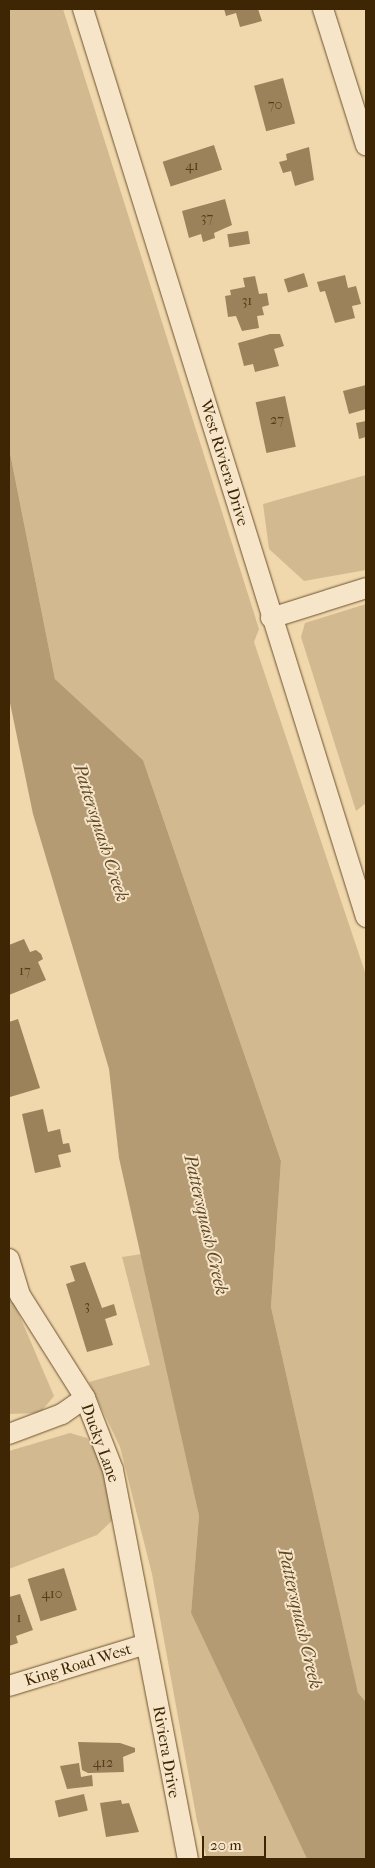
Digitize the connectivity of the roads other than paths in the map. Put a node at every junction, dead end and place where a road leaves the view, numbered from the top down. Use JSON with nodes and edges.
{"nodes":[{"id":1,"x":83,"y":9,"type":"edge"},
{"id":2,"x":323,"y":9,"type":"edge"},
{"id":3,"x":366,"y":145,"type":"edge"},
{"id":4,"x":366,"y":588,"type":"edge"},
{"id":5,"x":272,"y":618,"type":"junction"},
{"id":6,"x":366,"y":917,"type":"edge"},
{"id":7,"x":9,"y":1259,"type":"edge"},
{"id":8,"x":85,"y":1398,"type":"junction"},
{"id":9,"x":9,"y":1434,"type":"edge"},
{"id":10,"x":146,"y":1644,"type":"junction"},
{"id":11,"x":9,"y":1686,"type":"edge"},
{"id":12,"x":188,"y":1859,"type":"edge"}],
"edges":[{"from":1,"to":5,"type":"street","name":"West Riviera Drive"},
{"from":2,"to":3,"type":"street"},
{"from":4,"to":5,"type":"street"},
{"from":5,"to":6,"type":"street","name":"West Riviera Drive"},
{"from":7,"to":8,"type":"street","name":"Ducky Lane"},
{"from":8,"to":9,"type":"street"},
{"from":8,"to":10,"type":"street","name":"Ducky Lane"},
{"from":10,"to":11,"type":"street","name":"King Road West"},
{"from":10,"to":12,"type":"street","name":"Riviera Drive"}]}
